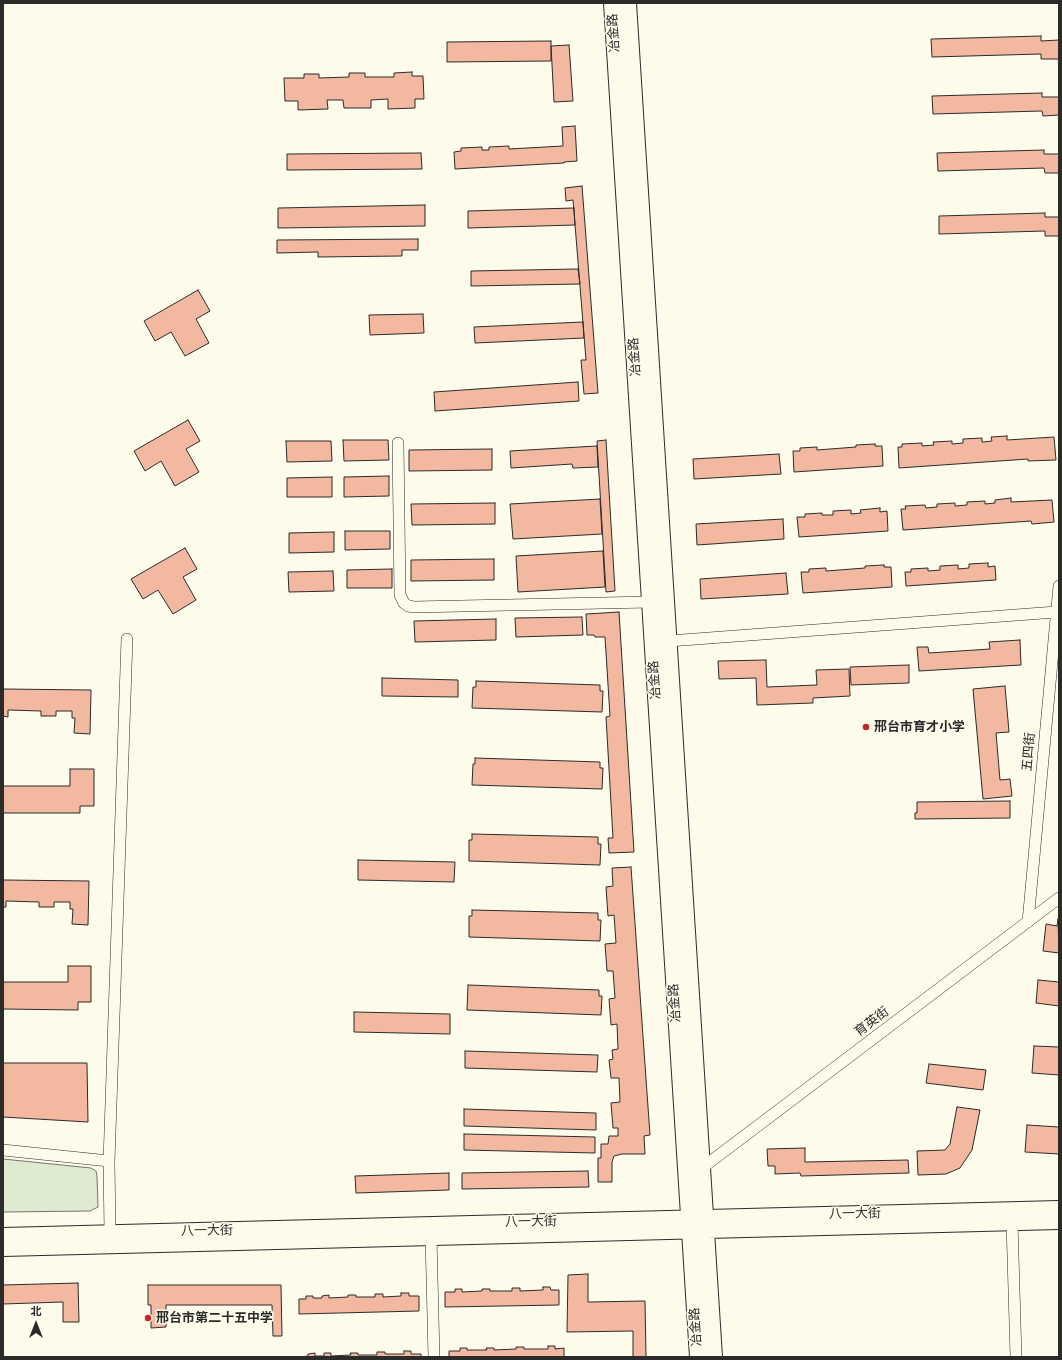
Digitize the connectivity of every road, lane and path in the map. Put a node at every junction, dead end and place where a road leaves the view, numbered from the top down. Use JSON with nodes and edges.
{"nodes":[{"id":1,"x":612,"y":3,"type":"edge"},
{"id":2,"x":628,"y":3,"type":"edge"},
{"id":3,"x":398,"y":443,"type":"dead end"},
{"id":4,"x":1059,"y":586,"type":"edge"},
{"id":5,"x":650,"y":602,"type":"junction"},
{"id":6,"x":1056,"y":612,"type":"junction"},
{"id":7,"x":127,"y":639,"type":"dead end"},
{"id":8,"x":669,"y":641,"type":"junction"},
{"id":9,"x":1059,"y":898,"type":"edge"},
{"id":10,"x":1028,"y":922,"type":"junction"},
{"id":11,"x":3,"y":1150,"type":"edge"},
{"id":12,"x":109,"y":1161,"type":"junction"},
{"id":13,"x":702,"y":1168,"type":"junction"},
{"id":14,"x":1059,"y":1209,"type":"edge"},
{"id":15,"x":1059,"y":1221,"type":"edge"},
{"id":16,"x":1012,"y":1222,"type":"junction"},
{"id":17,"x":689,"y":1224,"type":"junction"},
{"id":18,"x":705,"y":1224,"type":"junction"},
{"id":19,"x":110,"y":1233,"type":"junction"},
{"id":20,"x":3,"y":1236,"type":"edge"},
{"id":21,"x":430,"y":1237,"type":"junction"},
{"id":22,"x":3,"y":1248,"type":"edge"},
{"id":23,"x":434,"y":1357,"type":"edge"},
{"id":24,"x":698,"y":1357,"type":"edge"},
{"id":25,"x":714,"y":1357,"type":"edge"},
{"id":26,"x":1016,"y":1357,"type":"edge"}],
"edges":[{"from":1,"to":5,"type":"street","name":"冶金路"},
{"from":2,"to":8,"type":"street","name":"冶金路"},
{"from":3,"to":5,"type":"street"},
{"from":4,"to":6,"type":"street","name":"五四街"},
{"from":5,"to":17,"type":"street","name":"冶金路"},
{"from":6,"to":8,"type":"street"},
{"from":6,"to":10,"type":"street","name":"五四街"},
{"from":7,"to":12,"type":"street"},
{"from":8,"to":13,"type":"street","name":"冶金路"},
{"from":9,"to":10,"type":"street","name":"育英街"},
{"from":10,"to":13,"type":"street","name":"育英街"},
{"from":11,"to":12,"type":"street"},
{"from":12,"to":19,"type":"street"},
{"from":13,"to":18,"type":"street","name":"冶金路"},
{"from":14,"to":18,"type":"street","name":"八一大街"},
{"from":15,"to":16,"type":"street","name":"八一大街"},
{"from":16,"to":18,"type":"street","name":"八一大街"},
{"from":16,"to":26,"type":"street"},
{"from":17,"to":18,"type":"street","name":"八一大街"},
{"from":17,"to":19,"type":"street","name":"八一大街"},
{"from":17,"to":21,"type":"street","name":"八一大街"},
{"from":17,"to":24,"type":"street","name":"冶金路"},
{"from":18,"to":25,"type":"street","name":"冶金路"},
{"from":19,"to":20,"type":"street","name":"八一大街"},
{"from":21,"to":22,"type":"street","name":"八一大街"},
{"from":21,"to":23,"type":"street"}]}
